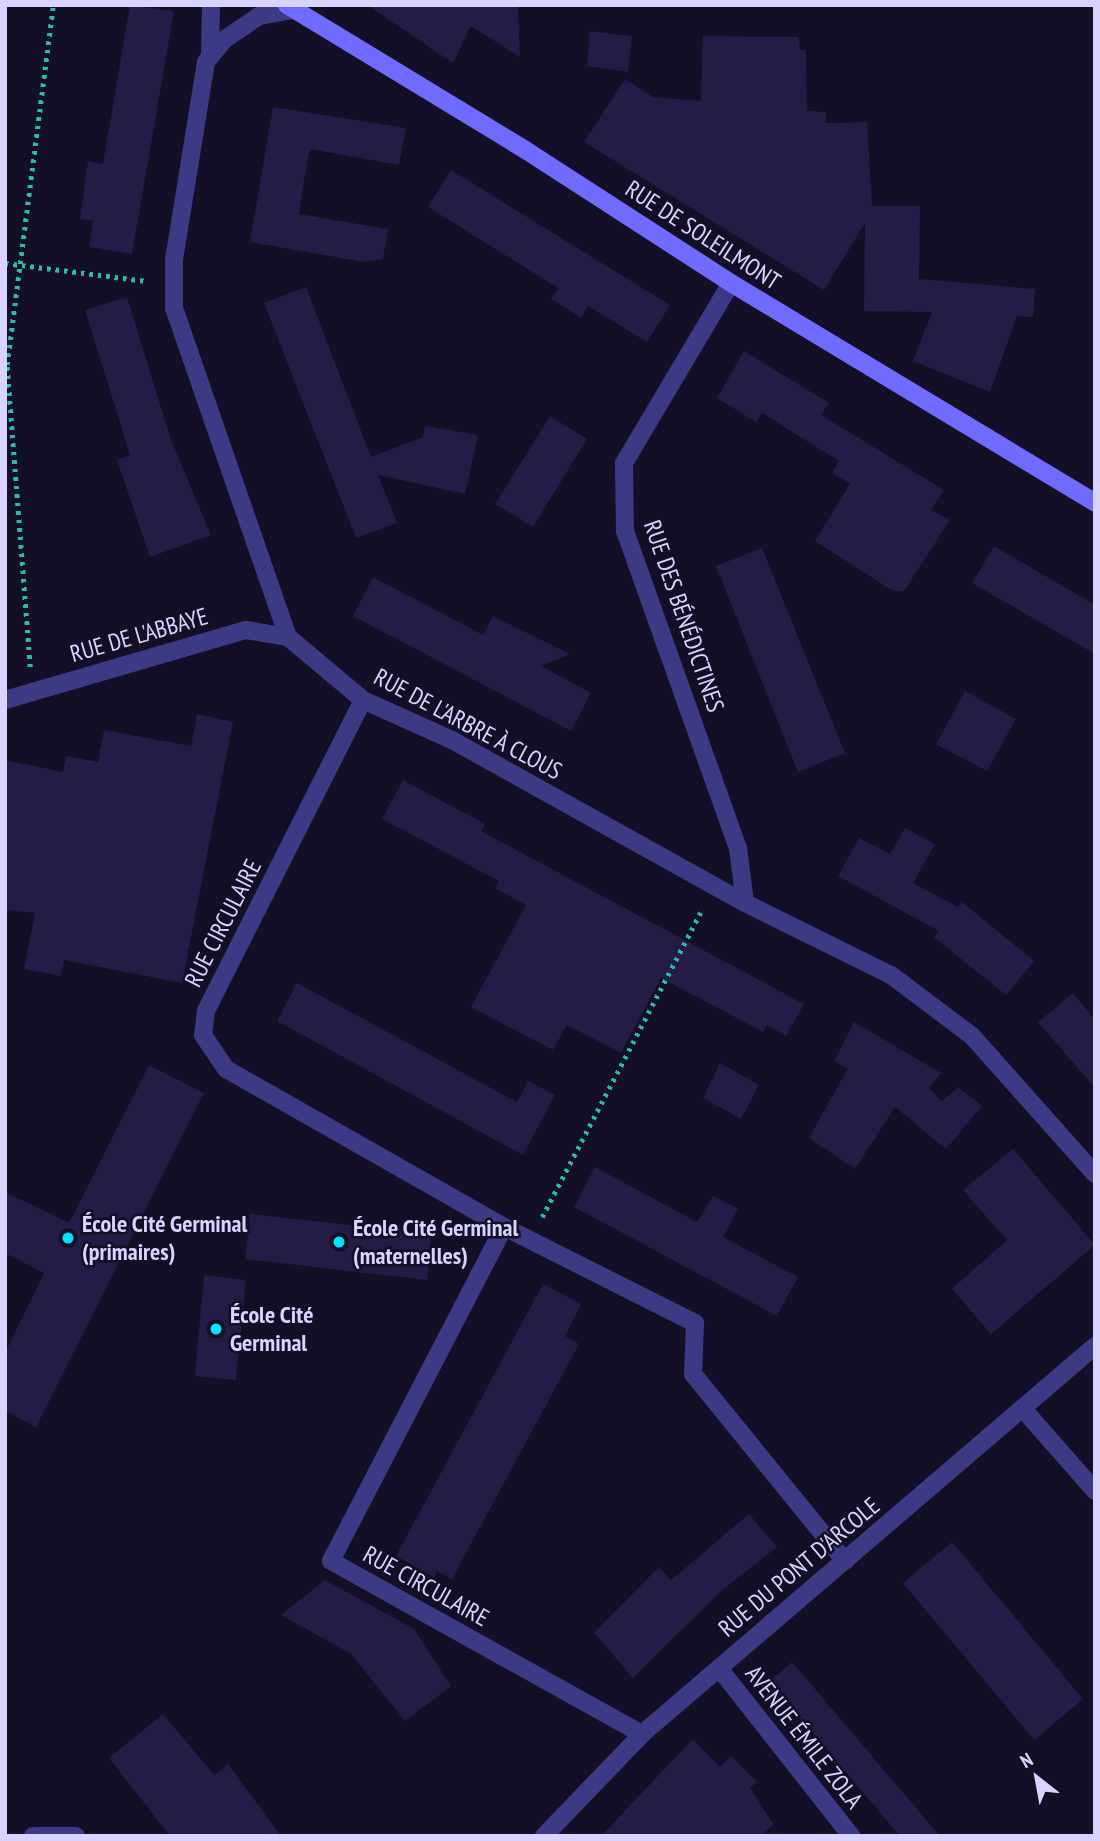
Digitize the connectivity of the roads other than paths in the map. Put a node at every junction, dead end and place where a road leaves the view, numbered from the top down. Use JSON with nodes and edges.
{"nodes":[{"id":1,"x":211,"y":5,"type":"edge"},
{"id":2,"x":290,"y":8,"type":"edge"},
{"id":3,"x":210,"y":57,"type":"junction"},
{"id":4,"x":731,"y":283,"type":"junction"},
{"id":5,"x":1095,"y":503,"type":"edge"},
{"id":6,"x":288,"y":637,"type":"junction"},
{"id":7,"x":5,"y":700,"type":"edge"},
{"id":8,"x":363,"y":700,"type":"junction"},
{"id":9,"x":745,"y":903,"type":"junction"},
{"id":10,"x":1095,"y":1174,"type":"edge"},
{"id":11,"x":505,"y":1227,"type":"junction"},
{"id":12,"x":1095,"y":1346,"type":"edge"},
{"id":13,"x":1023,"y":1409,"type":"junction"},
{"id":14,"x":1095,"y":1491,"type":"edge"},
{"id":15,"x":845,"y":1560,"type":"junction"},
{"id":16,"x":719,"y":1668,"type":"junction"},
{"id":17,"x":642,"y":1734,"type":"junction"},
{"id":18,"x":33,"y":1836,"type":"edge"},
{"id":19,"x":76,"y":1836,"type":"edge"},
{"id":20,"x":544,"y":1836,"type":"edge"},
{"id":21,"x":851,"y":1836,"type":"edge"}],
"edges":[{"from":1,"to":3,"type":"street"},
{"from":2,"to":3,"type":"street"},
{"from":2,"to":4,"type":"street","name":"RUE DE SOLEILMONT"},
{"from":3,"to":6,"type":"street"},
{"from":4,"to":5,"type":"street","name":"RUE DE SOLEILMONT"},
{"from":4,"to":9,"type":"street","name":"RUE DES BÉNÉDICTINES"},
{"from":6,"to":7,"type":"street","name":"RUE DE L'ABBAYE"},
{"from":6,"to":8,"type":"street","name":"RUE DE L'ARBRE À CLOUS"},
{"from":8,"to":9,"type":"street","name":"RUE DE L'ARBRE À CLOUS"},
{"from":8,"to":11,"type":"street","name":"RUE CIRCULAIRE"},
{"from":9,"to":10,"type":"street","name":"RUE DE L'ARBRE À CLOUS"},
{"from":11,"to":15,"type":"street","name":"RUE CIRCULAIRE"},
{"from":11,"to":17,"type":"street","name":"RUE CIRCULAIRE"},
{"from":12,"to":13,"type":"street","name":"RUE DU PONT D'ARCOLE"},
{"from":13,"to":14,"type":"street"},
{"from":13,"to":15,"type":"street","name":"RUE DU PONT D'ARCOLE"},
{"from":15,"to":16,"type":"street","name":"RUE DU PONT D'ARCOLE"},
{"from":16,"to":17,"type":"street","name":"RUE DU PONT D'ARCOLE"},
{"from":16,"to":21,"type":"street","name":"AVENUE ÉMILE ZOLA"},
{"from":17,"to":20,"type":"street","name":"RUE DU PONT D'ARCOLE"},
{"from":18,"to":19,"type":"street"}]}
